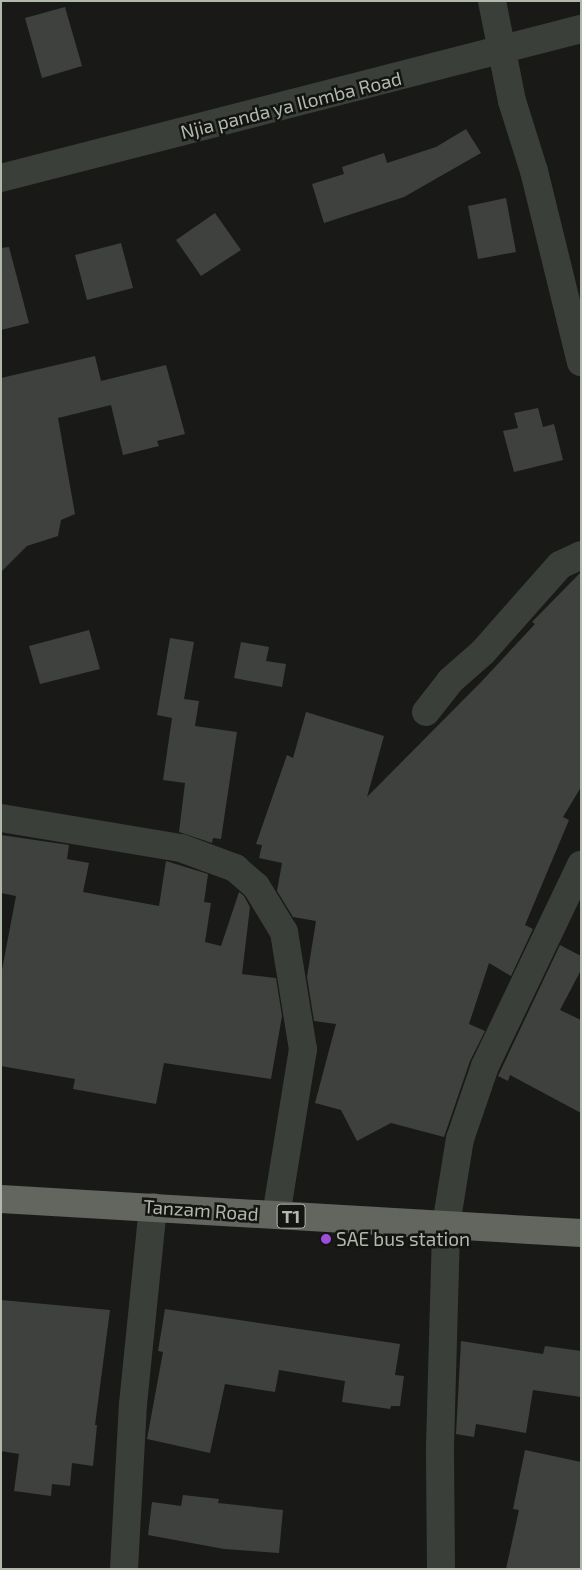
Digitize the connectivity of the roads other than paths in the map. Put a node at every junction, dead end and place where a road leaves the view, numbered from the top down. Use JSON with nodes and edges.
{"nodes":[{"id":1,"x":492,"y":1,"type":"edge"},
{"id":2,"x":581,"y":29,"type":"edge"},
{"id":3,"x":501,"y":52,"type":"junction"},
{"id":4,"x":1,"y":178,"type":"edge"},
{"id":5,"x":581,"y":362,"type":"edge"},
{"id":6,"x":581,"y":555,"type":"edge"},
{"id":7,"x":426,"y":712,"type":"dead end"},
{"id":8,"x":1,"y":818,"type":"edge"},
{"id":9,"x":581,"y":865,"type":"edge"},
{"id":10,"x":1,"y":1199,"type":"edge"},
{"id":11,"x":153,"y":1207,"type":"junction"},
{"id":12,"x":276,"y":1215,"type":"junction"},
{"id":13,"x":446,"y":1225,"type":"junction"},
{"id":14,"x":581,"y":1233,"type":"edge"},
{"id":15,"x":124,"y":1569,"type":"edge"},
{"id":16,"x":441,"y":1569,"type":"edge"}],
"edges":[{"from":1,"to":3,"type":"street"},
{"from":2,"to":3,"type":"street","name":"Njia panda ya Ilomba Road"},
{"from":3,"to":4,"type":"street","name":"Njia panda ya Ilomba Road"},
{"from":3,"to":5,"type":"street"},
{"from":6,"to":7,"type":"street"},
{"from":8,"to":12,"type":"street"},
{"from":9,"to":13,"type":"street"},
{"from":10,"to":11,"type":"highway","name":"Tanzam Road","number":"T1"},
{"from":11,"to":12,"type":"highway","name":"Tanzam Road","number":"T1"},
{"from":11,"to":15,"type":"street"},
{"from":12,"to":13,"type":"highway","name":"Tanzam Road","number":"T1"},
{"from":13,"to":14,"type":"highway","name":"Tanzam Road","number":"T1"},
{"from":13,"to":16,"type":"street"}]}
